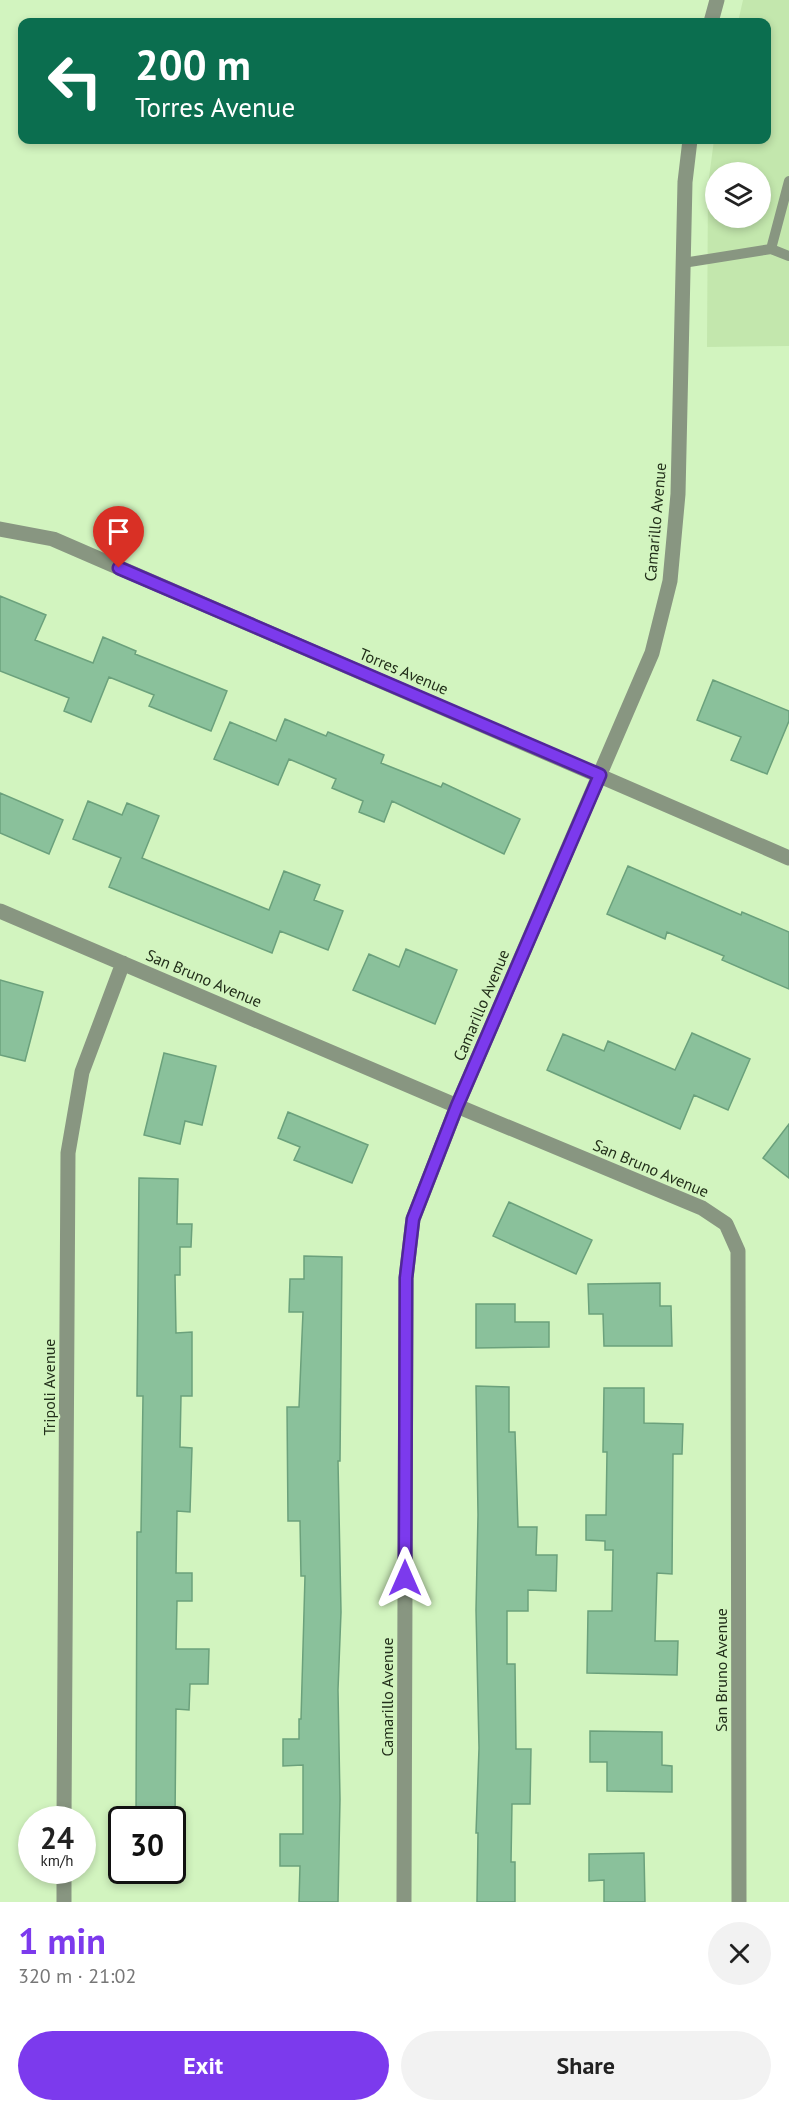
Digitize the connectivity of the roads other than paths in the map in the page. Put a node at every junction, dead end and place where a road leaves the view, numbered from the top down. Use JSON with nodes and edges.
{"nodes":[{"id":1,"x":717,"y":0,"type":"edge"},
{"id":2,"x":712,"y":18,"type":"edge"},
{"id":3,"x":690,"y":144,"type":"edge"},
{"id":4,"x":789,"y":181,"type":"edge"},
{"id":5,"x":771,"y":249,"type":"junction"},
{"id":6,"x":789,"y":256,"type":"edge"},
{"id":7,"x":683,"y":264,"type":"junction"},
{"id":8,"x":0,"y":529,"type":"edge"},
{"id":9,"x":600,"y":775,"type":"junction"},
{"id":10,"x":789,"y":858,"type":"edge"},
{"id":11,"x":0,"y":911,"type":"edge"},
{"id":12,"x":123,"y":963,"type":"junction"},
{"id":13,"x":457,"y":1106,"type":"junction"},
{"id":14,"x":64,"y":1806,"type":"edge"},
{"id":15,"x":64,"y":1884,"type":"edge"},
{"id":16,"x":64,"y":1902,"type":"edge"},
{"id":17,"x":404,"y":1902,"type":"edge"},
{"id":18,"x":739,"y":1902,"type":"edge"}],
"edges":[{"from":1,"to":2,"type":"street"},
{"from":3,"to":7,"type":"street","name":"Camarillo Avenue"},
{"from":4,"to":5,"type":"lane"},
{"from":5,"to":6,"type":"lane"},
{"from":5,"to":7,"type":"lane"},
{"from":7,"to":9,"type":"street","name":"Camarillo Avenue"},
{"from":8,"to":9,"type":"street","name":"Torres Avenue"},
{"from":9,"to":10,"type":"street","name":"Torres Avenue"},
{"from":9,"to":13,"type":"street","name":"Camarillo Avenue"},
{"from":11,"to":12,"type":"street","name":"San Bruno Avenue"},
{"from":12,"to":13,"type":"street","name":"San Bruno Avenue"},
{"from":12,"to":14,"type":"street","name":"Tripoli Avenue"},
{"from":13,"to":17,"type":"street","name":"Camarillo Avenue"},
{"from":13,"to":18,"type":"street","name":"San Bruno Avenue"},
{"from":15,"to":16,"type":"street"}]}
